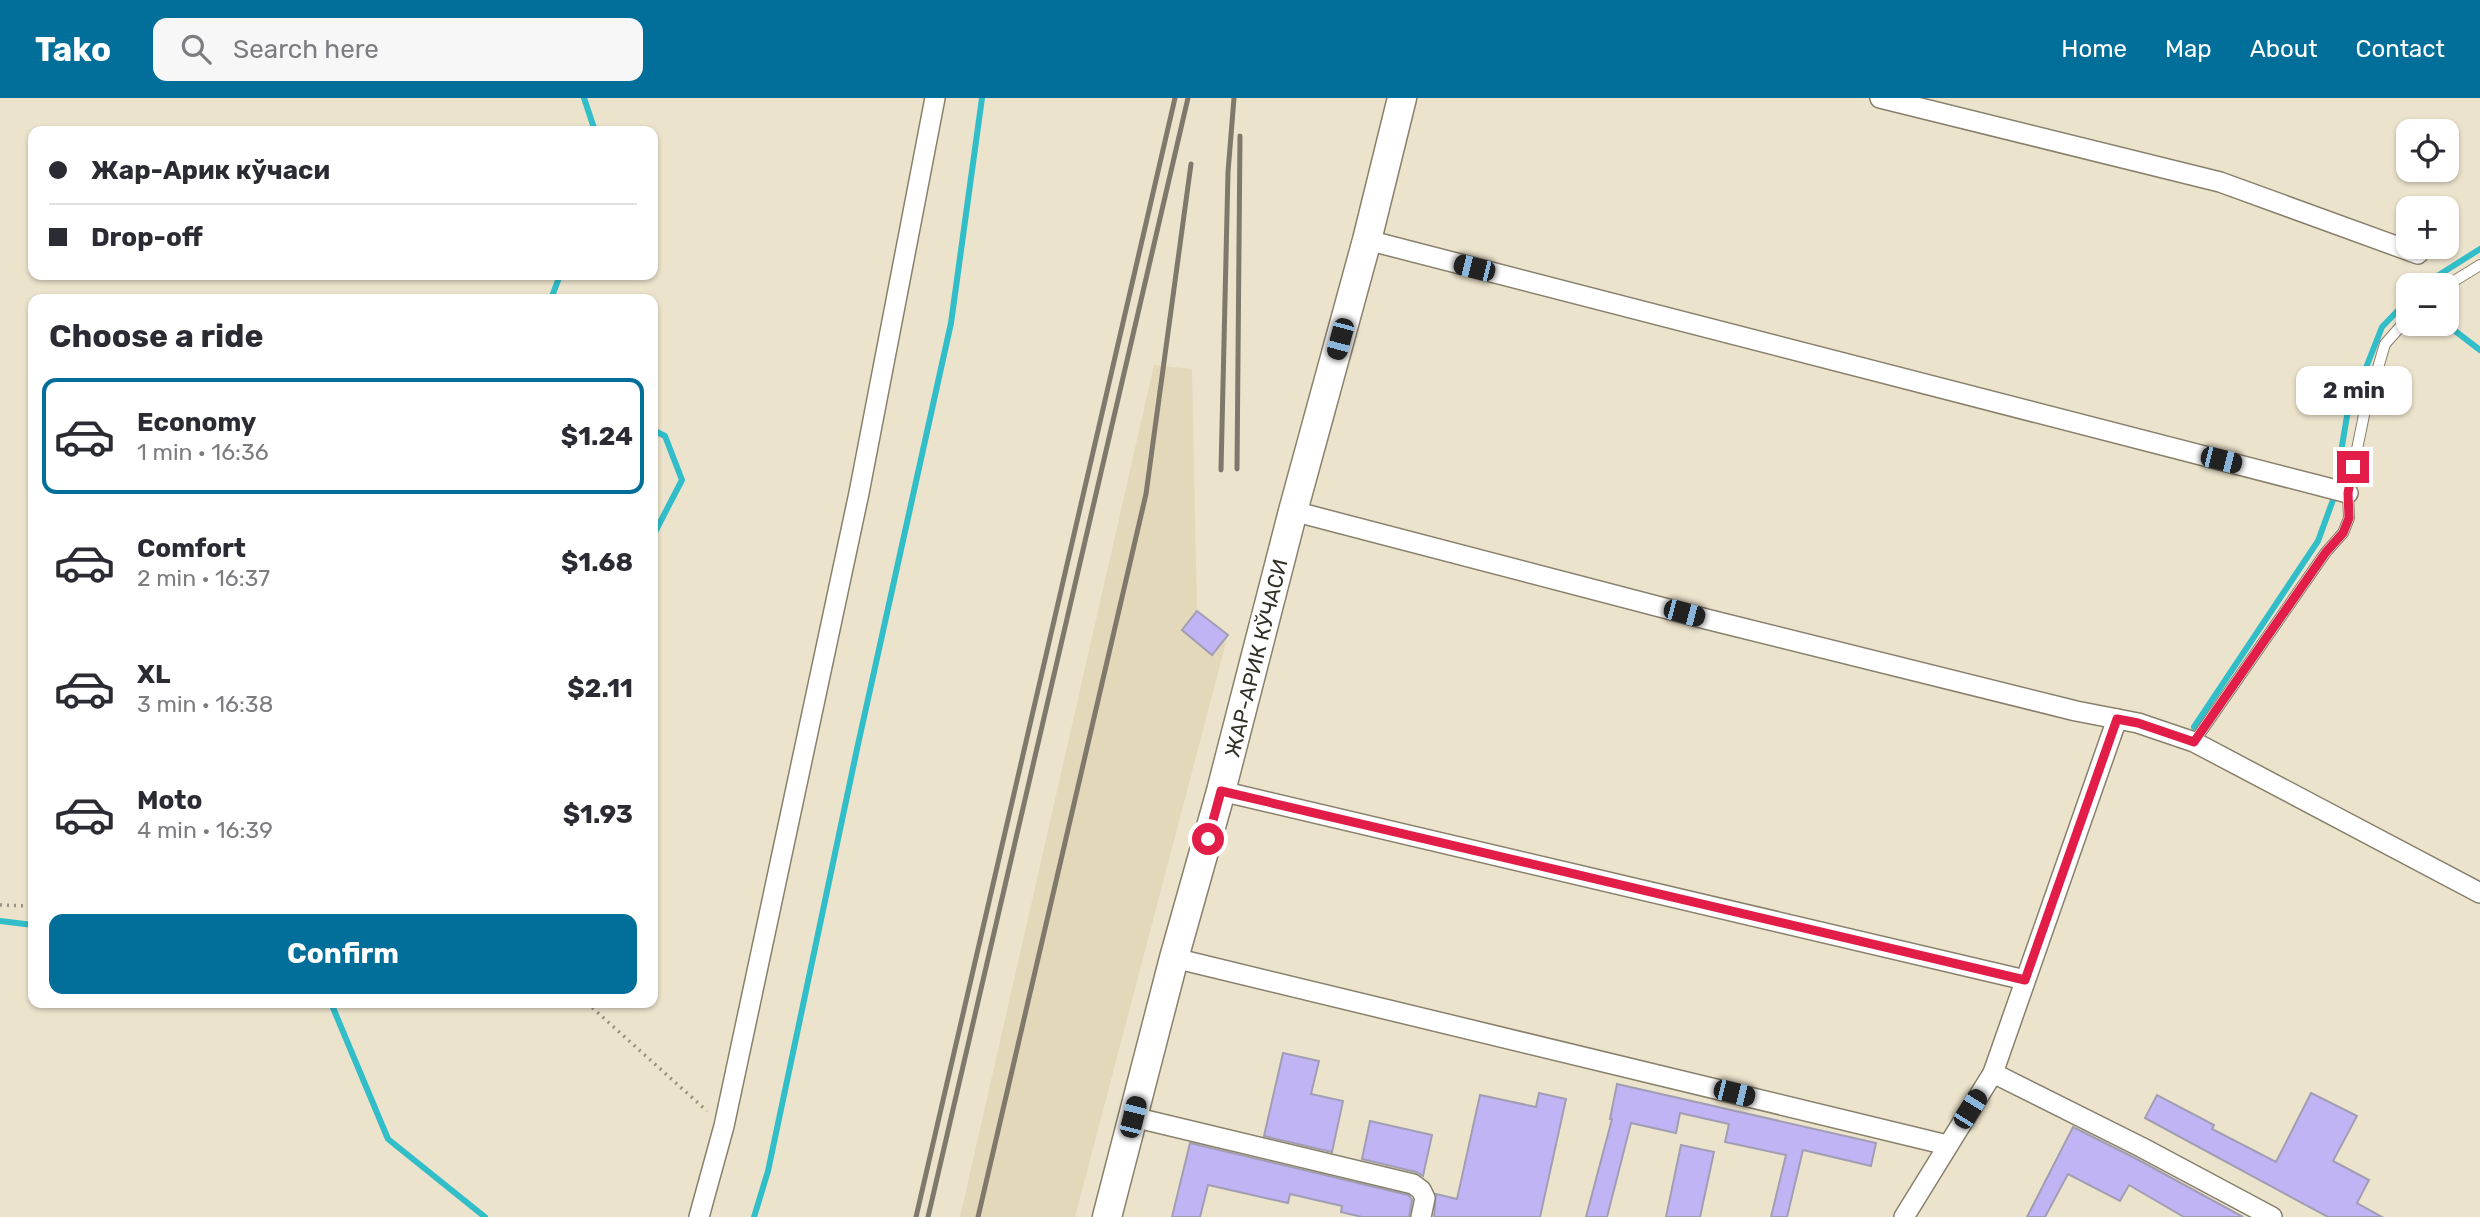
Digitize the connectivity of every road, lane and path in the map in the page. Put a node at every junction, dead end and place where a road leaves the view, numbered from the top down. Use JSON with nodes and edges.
{"nodes":[{"id":1,"x":935,"y":98,"type":"edge"},
{"id":2,"x":1402,"y":98,"type":"edge"},
{"id":3,"x":1880,"y":98,"type":"edge"},
{"id":4,"x":1367,"y":240,"type":"junction"},
{"id":5,"x":2396,"y":246,"type":"edge"},
{"id":6,"x":2480,"y":265,"type":"edge"},
{"id":7,"x":2459,"y":278,"type":"edge"},
{"id":8,"x":2396,"y":332,"type":"edge"},
{"id":9,"x":2348,"y":493,"type":"junction"},
{"id":10,"x":1293,"y":511,"type":"junction"},
{"id":11,"x":2117,"y":719,"type":"junction"},
{"id":12,"x":2194,"y":742,"type":"junction"},
{"id":13,"x":1221,"y":791,"type":"junction"},
{"id":14,"x":2480,"y":892,"type":"edge"},
{"id":15,"x":0,"y":905,"type":"edge"},
{"id":16,"x":28,"y":906,"type":"edge"},
{"id":17,"x":1174,"y":958,"type":"junction"},
{"id":18,"x":2025,"y":980,"type":"junction"},
{"id":19,"x":593,"y":1008,"type":"edge"},
{"id":20,"x":1993,"y":1073,"type":"junction"},
{"id":21,"x":1133,"y":1117,"type":"junction"},
{"id":22,"x":724,"y":1126,"type":"junction"},
{"id":23,"x":1947,"y":1144,"type":"junction"},
{"id":24,"x":699,"y":1217,"type":"edge"},
{"id":25,"x":1107,"y":1217,"type":"edge"},
{"id":26,"x":1421,"y":1217,"type":"edge"},
{"id":27,"x":1904,"y":1217,"type":"edge"},
{"id":28,"x":2272,"y":1217,"type":"edge"}],
"edges":[{"from":1,"to":22,"type":"street"},
{"from":2,"to":4,"type":"main road","name":"ЖАР-АРИК КЎЧАСИ"},
{"from":3,"to":5,"type":"street"},
{"from":4,"to":9,"type":"street"},
{"from":4,"to":10,"type":"main road","name":"ЖАР-АРИК КЎЧАСИ"},
{"from":6,"to":7,"type":"lane"},
{"from":8,"to":9,"type":"lane"},
{"from":9,"to":12,"type":"lane"},
{"from":10,"to":11,"type":"street"},
{"from":10,"to":13,"type":"main road","name":"ЖАР-АРИК КЎЧАСИ"},
{"from":11,"to":12,"type":"street"},
{"from":11,"to":18,"type":"street"},
{"from":12,"to":14,"type":"street"},
{"from":13,"to":17,"type":"main road","name":"ЖАР-АРИК КЎЧАСИ"},
{"from":13,"to":18,"type":"street"},
{"from":15,"to":16,"type":"path"},
{"from":17,"to":21,"type":"main road","name":"ЖАР-АРИК КЎЧАСИ"},
{"from":17,"to":23,"type":"street"},
{"from":18,"to":20,"type":"street"},
{"from":19,"to":22,"type":"path"},
{"from":20,"to":23,"type":"street"},
{"from":20,"to":28,"type":"street"},
{"from":21,"to":25,"type":"main road","name":"ЖАР-АРИК КЎЧАСИ"},
{"from":21,"to":26,"type":"street"},
{"from":22,"to":24,"type":"street"},
{"from":23,"to":27,"type":"street"}]}
